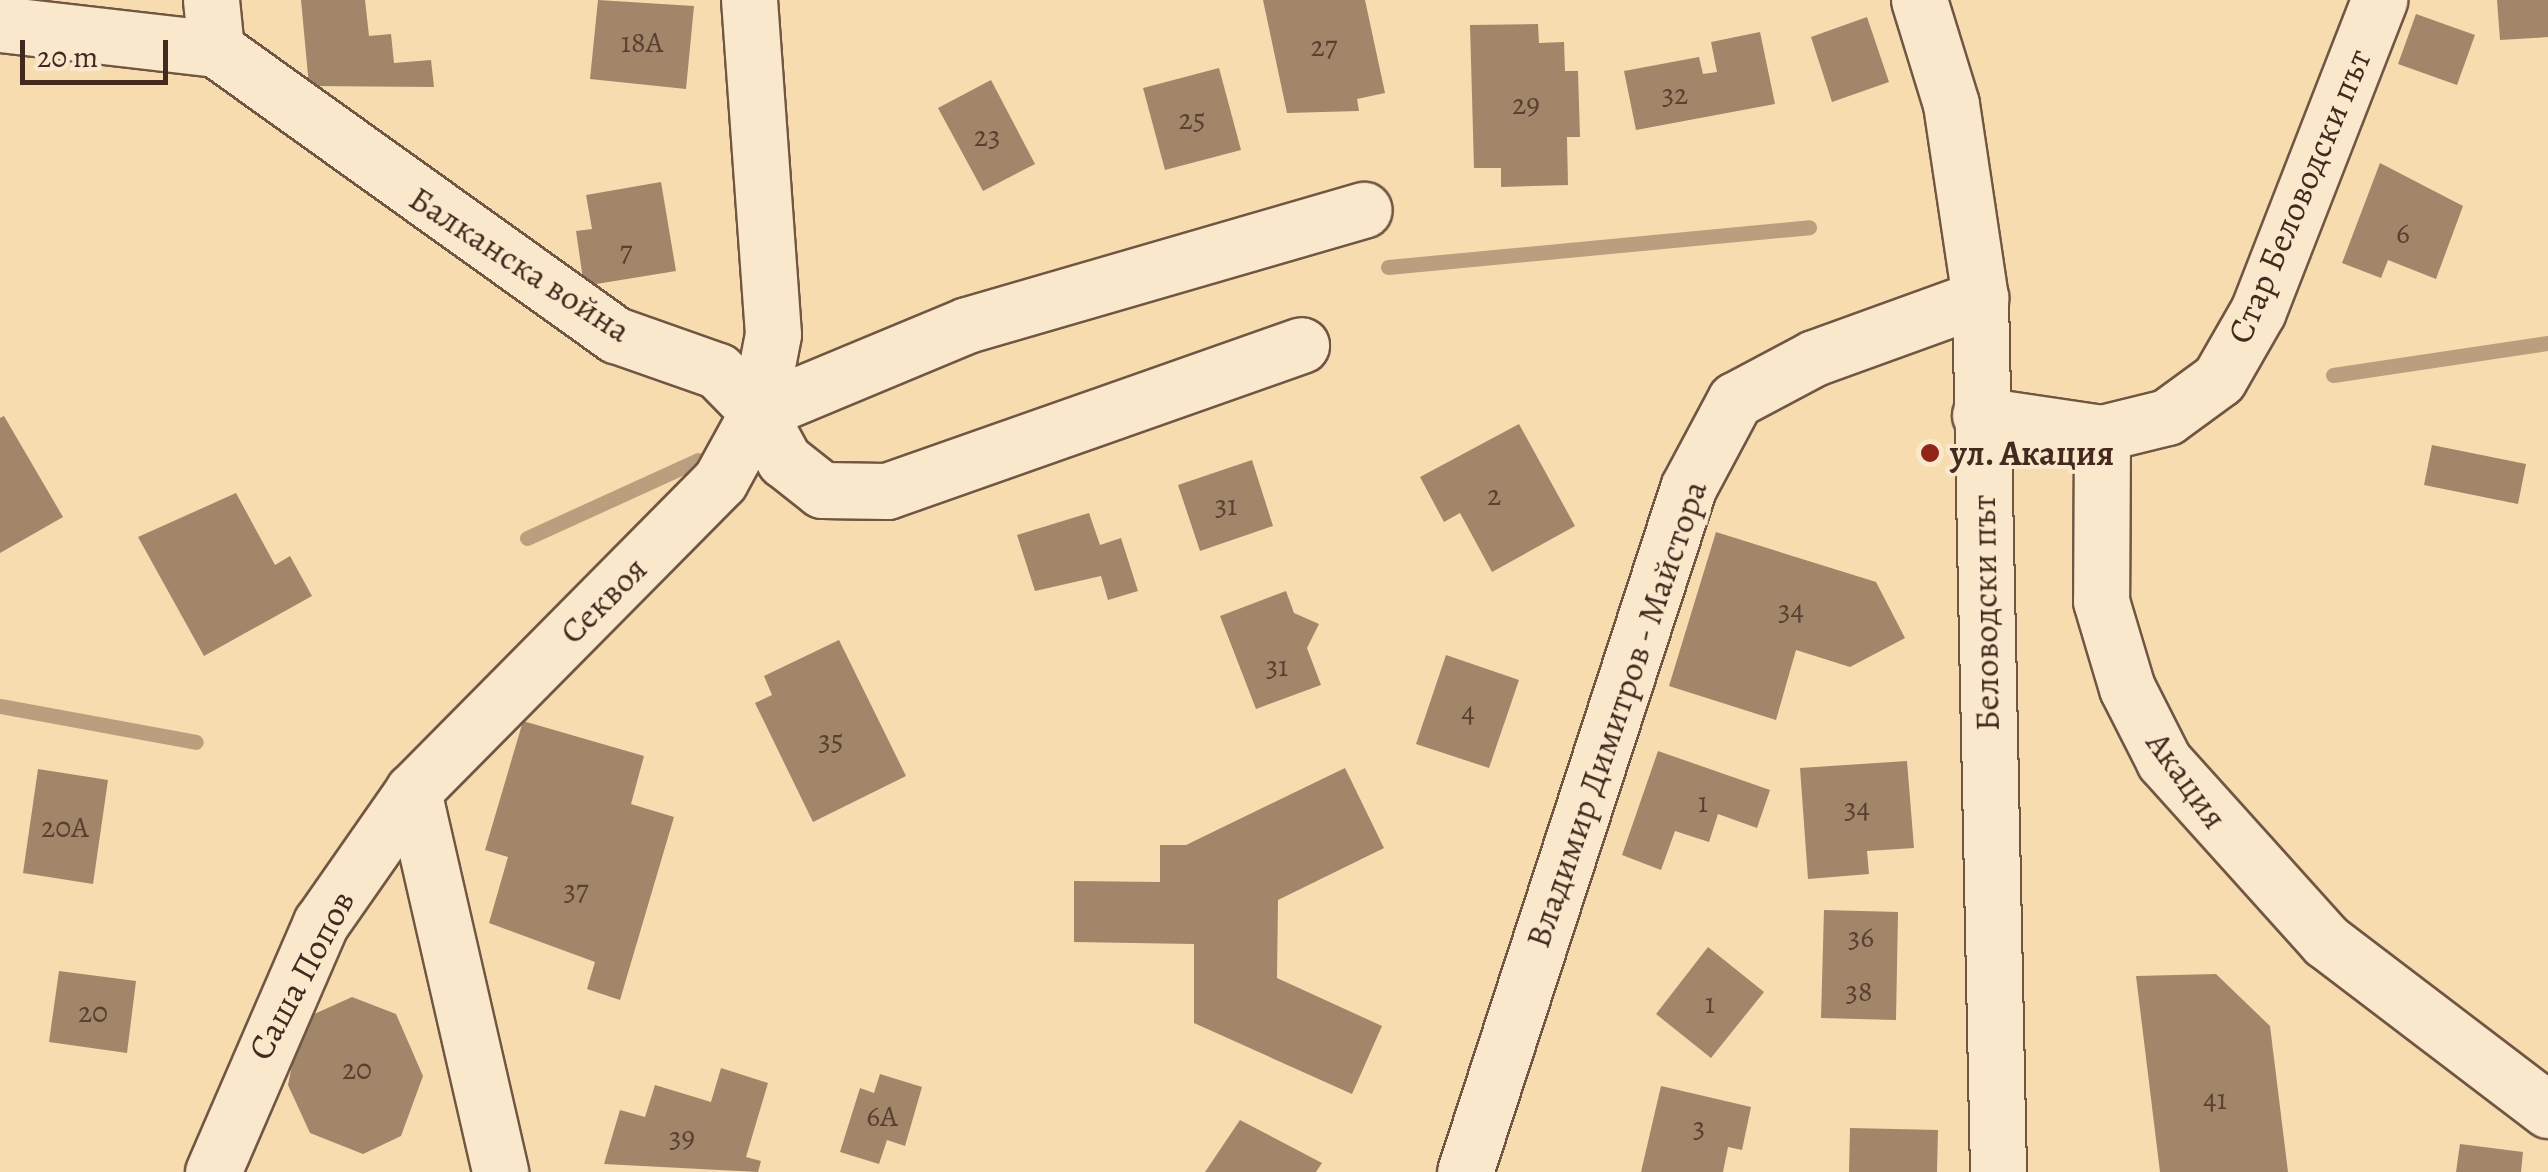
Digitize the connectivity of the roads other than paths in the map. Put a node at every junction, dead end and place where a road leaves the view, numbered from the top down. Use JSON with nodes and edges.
{"nodes":[{"id":1,"x":750,"y":0,"type":"edge"},
{"id":2,"x":1919,"y":0,"type":"edge"},
{"id":3,"x":2379,"y":0,"type":"edge"},
{"id":4,"x":0,"y":24,"type":"edge"},
{"id":5,"x":214,"y":24,"type":"edge"},
{"id":6,"x":1364,"y":210,"type":"dead end"},
{"id":7,"x":1980,"y":298,"type":"junction"},
{"id":8,"x":1300,"y":346,"type":"dead end"},
{"id":9,"x":758,"y":412,"type":"junction"},
{"id":10,"x":1980,"y":415,"type":"junction"},
{"id":11,"x":2102,"y":433,"type":"junction"},
{"id":12,"x":413,"y":791,"type":"junction"},
{"id":13,"x":2548,"y":1110,"type":"edge"},
{"id":14,"x":214,"y":1172,"type":"edge"},
{"id":15,"x":500,"y":1172,"type":"edge"},
{"id":16,"x":1465,"y":1172,"type":"edge"},
{"id":17,"x":1998,"y":1172,"type":"edge"}],
"edges":[{"from":1,"to":9,"type":"street","name":"Секвоя"},
{"from":2,"to":7,"type":"street","name":"Беловодски път"},
{"from":3,"to":11,"type":"street","name":"Стар Беловодски път"},
{"from":4,"to":5,"type":"street","name":"Балканска война"},
{"from":5,"to":9,"type":"street","name":"Балканска война"},
{"from":6,"to":9,"type":"street"},
{"from":7,"to":10,"type":"street","name":"Беловодски път"},
{"from":7,"to":16,"type":"street","name":"Владимир Димитров - Майстора"},
{"from":8,"to":9,"type":"street","name":"Балканска война"},
{"from":9,"to":12,"type":"street","name":"Секвоя"},
{"from":10,"to":11,"type":"street"},
{"from":10,"to":17,"type":"street","name":"Беловодски път"},
{"from":11,"to":13,"type":"street","name":"Акация"},
{"from":12,"to":14,"type":"street","name":"Саша Попов"},
{"from":12,"to":15,"type":"street"}]}
